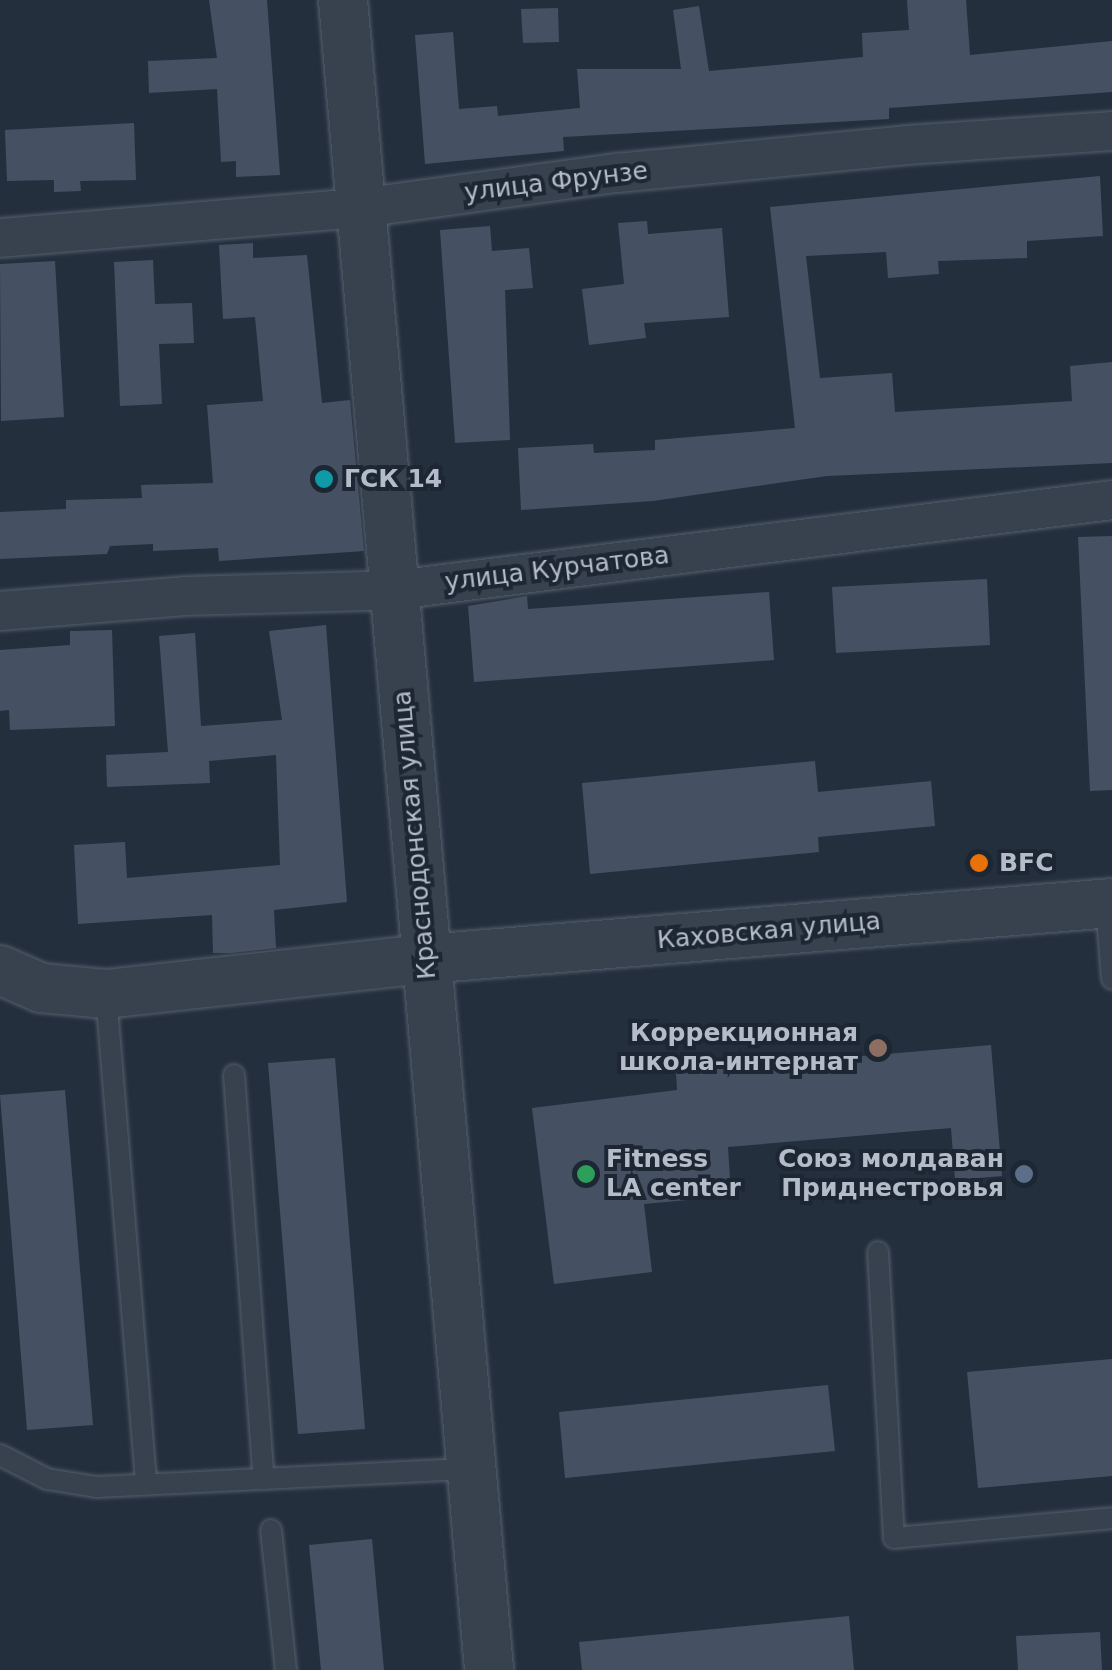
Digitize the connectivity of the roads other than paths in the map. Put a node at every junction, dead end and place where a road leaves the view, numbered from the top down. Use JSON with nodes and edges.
{"nodes":[{"id":1,"x":343,"y":0,"type":"edge"},
{"id":2,"x":1112,"y":131,"type":"edge"},
{"id":3,"x":360,"y":208,"type":"junction"},
{"id":4,"x":0,"y":238,"type":"edge"},
{"id":5,"x":1112,"y":500,"type":"edge"},
{"id":6,"x":395,"y":590,"type":"junction"},
{"id":7,"x":0,"y":611,"type":"edge"},
{"id":8,"x":1109,"y":903,"type":"edge"},
{"id":9,"x":426,"y":959,"type":"junction"},
{"id":10,"x":0,"y":970,"type":"edge"},
{"id":11,"x":1112,"y":979,"type":"edge"},
{"id":12,"x":106,"y":994,"type":"junction"},
{"id":13,"x":234,"y":1075,"type":"dead end"},
{"id":14,"x":878,"y":1252,"type":"dead end"},
{"id":15,"x":0,"y":1455,"type":"edge"},
{"id":16,"x":471,"y":1469,"type":"junction"},
{"id":17,"x":264,"y":1479,"type":"junction"},
{"id":18,"x":146,"y":1484,"type":"junction"},
{"id":19,"x":1112,"y":1518,"type":"edge"},
{"id":20,"x":271,"y":1530,"type":"dead end"},
{"id":21,"x":286,"y":1670,"type":"edge"},
{"id":22,"x":489,"y":1670,"type":"edge"}],
"edges":[{"from":1,"to":3,"type":"street","name":"Краснодонская улица"},
{"from":2,"to":3,"type":"street","name":"улица Фрунзе"},
{"from":3,"to":4,"type":"street","name":"улица Фрунзе"},
{"from":3,"to":6,"type":"street","name":"Краснодонская улица"},
{"from":5,"to":6,"type":"street","name":"улица Курчатова"},
{"from":6,"to":7,"type":"street","name":"улица Курчатова"},
{"from":6,"to":9,"type":"street","name":"Краснодонская улица"},
{"from":8,"to":9,"type":"street","name":"Каховская улица"},
{"from":8,"to":11,"type":"lane"},
{"from":9,"to":12,"type":"street","name":"Каховская улица"},
{"from":9,"to":16,"type":"street","name":"Краснодонская улица"},
{"from":10,"to":12,"type":"street","name":"Каховская улица"},
{"from":12,"to":18,"type":"lane"},
{"from":13,"to":17,"type":"lane"},
{"from":14,"to":19,"type":"lane"},
{"from":15,"to":18,"type":"lane"},
{"from":16,"to":17,"type":"lane"},
{"from":16,"to":22,"type":"street","name":"Краснодонская улица"},
{"from":17,"to":18,"type":"lane"},
{"from":20,"to":21,"type":"lane"}]}
